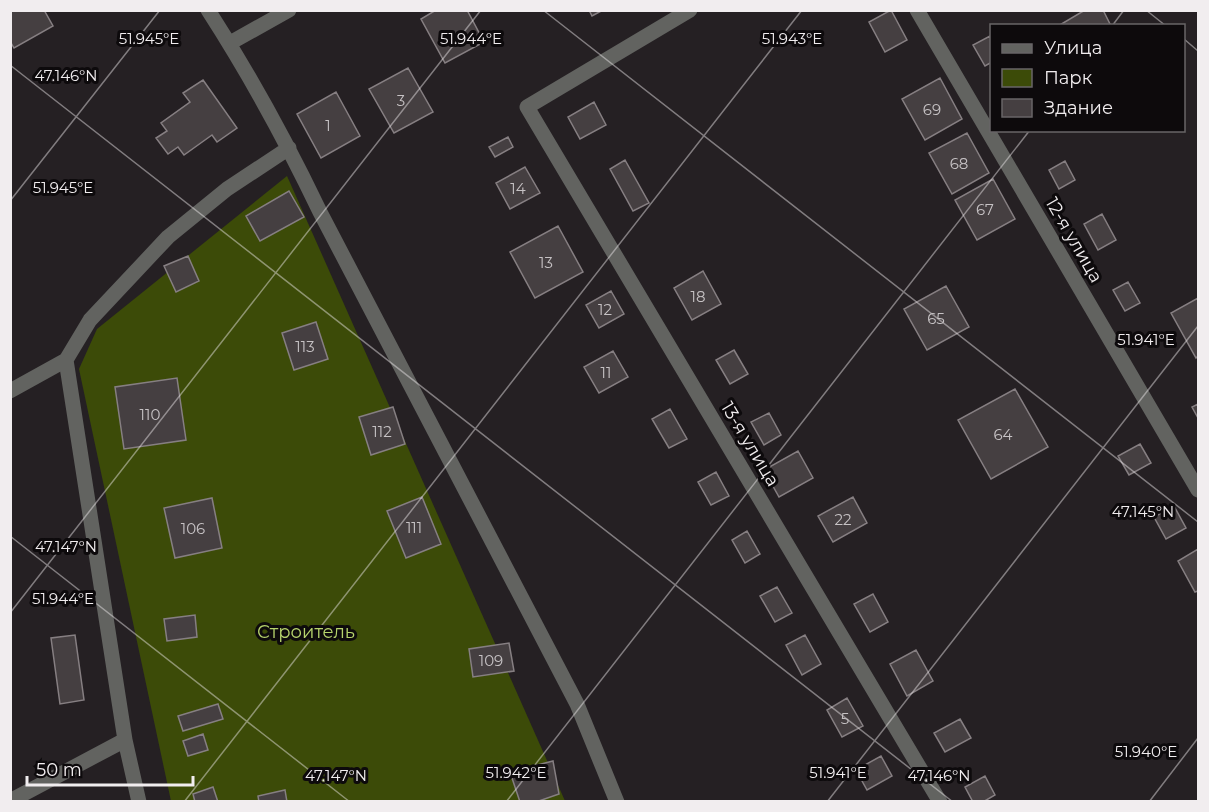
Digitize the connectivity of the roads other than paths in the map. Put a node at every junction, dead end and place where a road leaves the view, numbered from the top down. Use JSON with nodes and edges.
{"nodes":[{"id":1,"x":208,"y":10,"type":"edge"},
{"id":2,"x":289,"y":10,"type":"edge"},
{"id":3,"x":690,"y":10,"type":"edge"},
{"id":4,"x":916,"y":10,"type":"edge"},
{"id":5,"x":230,"y":43,"type":"junction"},
{"id":6,"x":289,"y":148,"type":"junction"},
{"id":7,"x":66,"y":360,"type":"junction"},
{"id":8,"x":10,"y":392,"type":"edge"},
{"id":9,"x":1198,"y":490,"type":"edge"},
{"id":10,"x":125,"y":740,"type":"junction"},
{"id":11,"x":10,"y":801,"type":"edge"},
{"id":12,"x":139,"y":801,"type":"edge"},
{"id":13,"x":616,"y":801,"type":"edge"},
{"id":14,"x":940,"y":801,"type":"edge"}],
"edges":[{"from":1,"to":5,"type":"street"},
{"from":2,"to":5,"type":"street"},
{"from":3,"to":14,"type":"street","name":"13-я улица"},
{"from":4,"to":9,"type":"street","name":"12-я улица"},
{"from":5,"to":6,"type":"street"},
{"from":6,"to":7,"type":"street"},
{"from":6,"to":13,"type":"street"},
{"from":7,"to":8,"type":"street"},
{"from":7,"to":10,"type":"street"},
{"from":10,"to":11,"type":"street"},
{"from":10,"to":12,"type":"street"}]}
